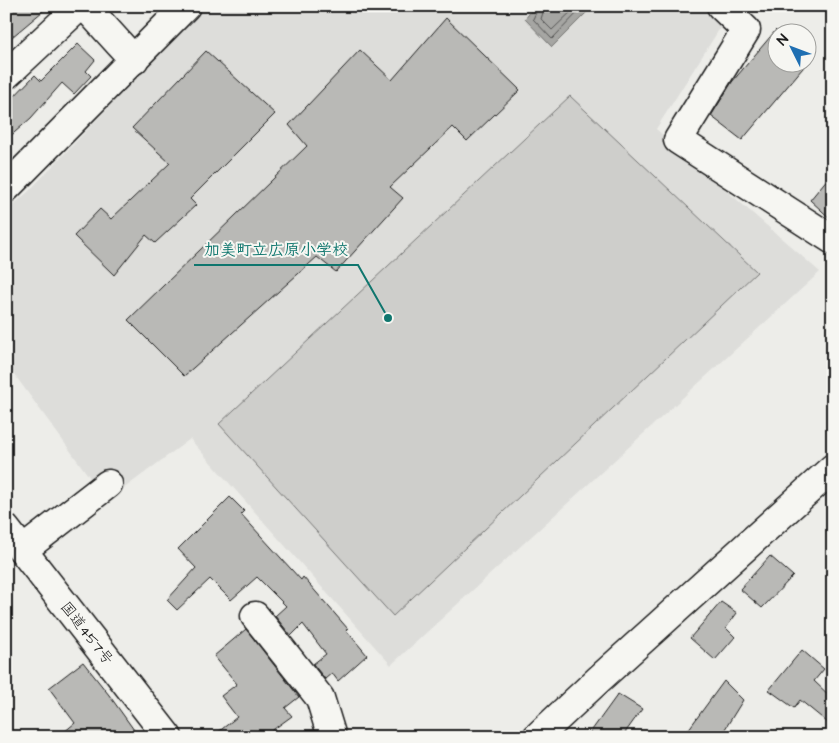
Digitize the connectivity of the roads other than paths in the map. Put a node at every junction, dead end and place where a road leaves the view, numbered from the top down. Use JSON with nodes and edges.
{"nodes":[{"id":1,"x":80,"y":6,"type":"edge"},
{"id":2,"x":85,"y":6,"type":"edge"},
{"id":3,"x":186,"y":6,"type":"edge"},
{"id":4,"x":721,"y":6,"type":"edge"},
{"id":5,"x":134,"y":60,"type":"junction"},
{"id":6,"x":11,"y":62,"type":"edge"},
{"id":7,"x":6,"y":188,"type":"edge"},
{"id":8,"x":833,"y":240,"type":"edge"},
{"id":9,"x":833,"y":468,"type":"edge"},
{"id":10,"x":108,"y":484,"type":"dead end"},
{"id":11,"x":6,"y":529,"type":"edge"},
{"id":12,"x":23,"y":550,"type":"junction"},
{"id":13,"x":255,"y":616,"type":"dead end"},
{"id":14,"x":168,"y":737,"type":"edge"},
{"id":15,"x":332,"y":737,"type":"edge"},
{"id":16,"x":537,"y":737,"type":"edge"}],
"edges":[{"from":1,"to":6,"type":"main road"},
{"from":2,"to":5,"type":"main road"},
{"from":3,"to":5,"type":"main road"},
{"from":4,"to":8,"type":"main road"},
{"from":5,"to":7,"type":"main road"},
{"from":9,"to":16,"type":"main road"},
{"from":10,"to":12,"type":"main road"},
{"from":11,"to":12,"type":"main road","name":"国道457号"},
{"from":12,"to":14,"type":"main road","name":"国道457号"},
{"from":13,"to":15,"type":"main road"}]}
